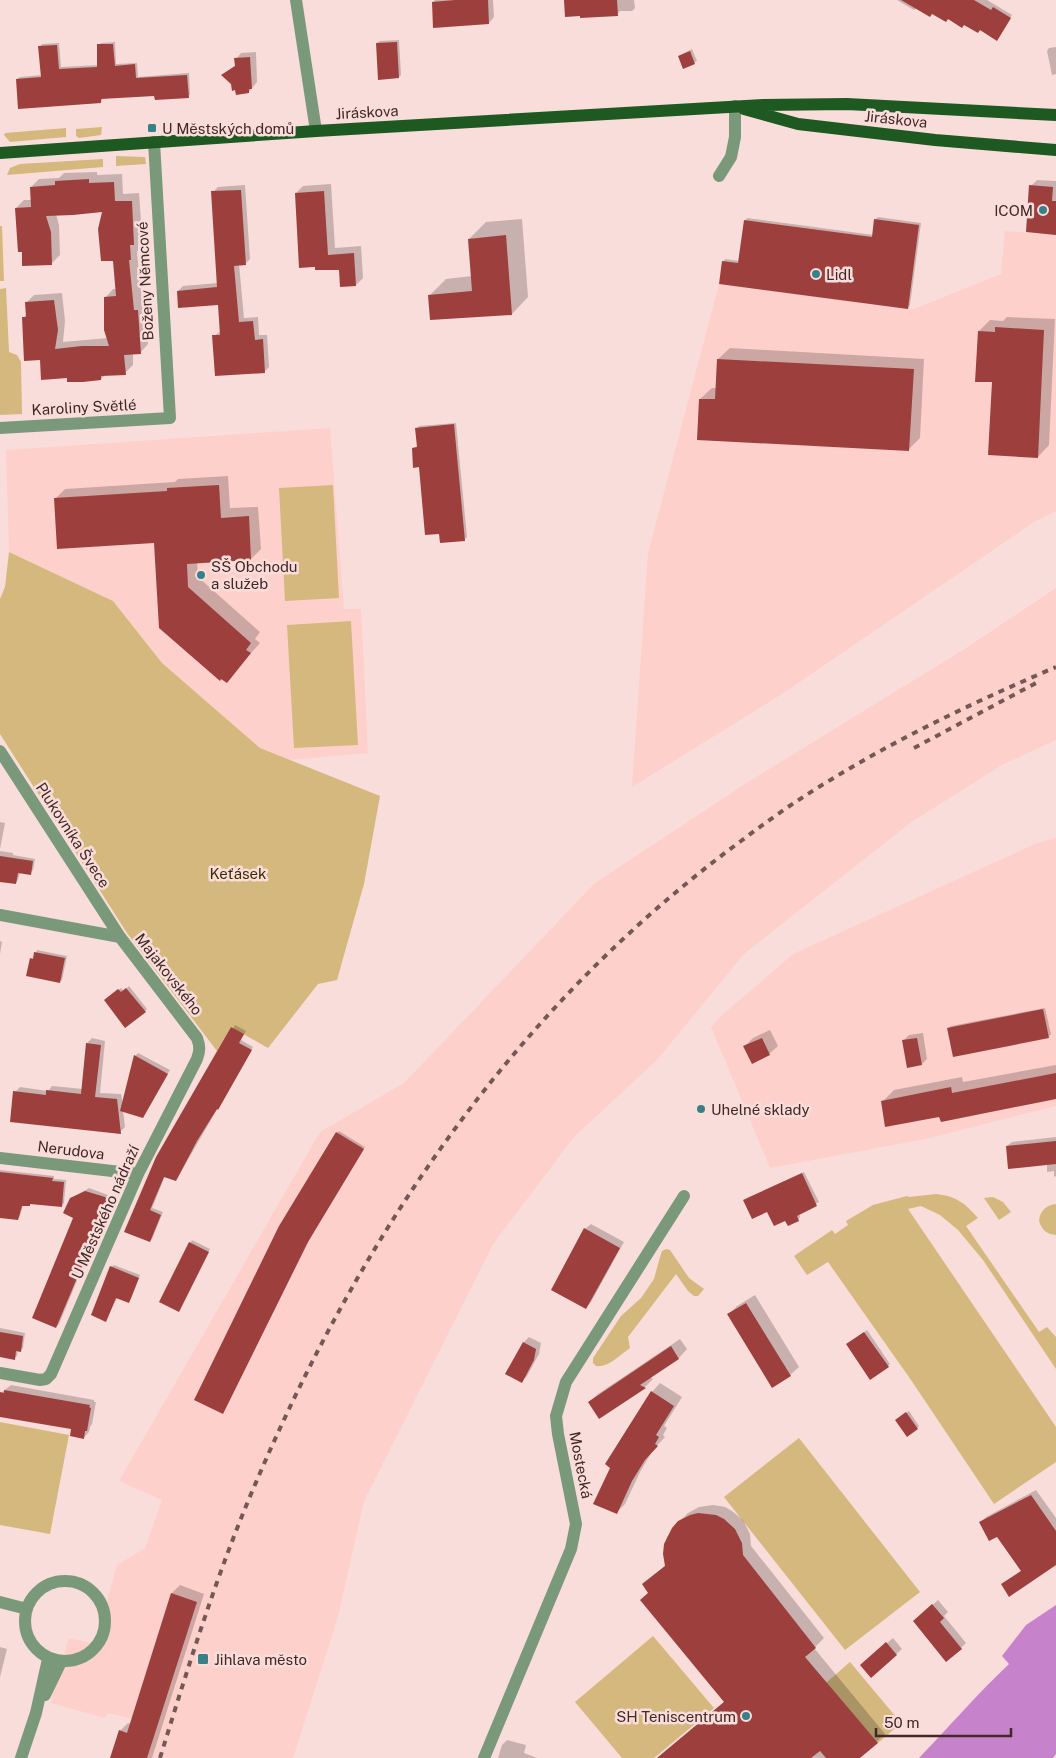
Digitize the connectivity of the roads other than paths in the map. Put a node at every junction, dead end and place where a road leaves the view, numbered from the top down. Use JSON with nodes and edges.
{"nodes":[{"id":1,"x":296,"y":0,"type":"edge"},
{"id":2,"x":735,"y":106,"type":"junction"},
{"id":3,"x":1056,"y":115,"type":"edge"},
{"id":4,"x":316,"y":131,"type":"junction"},
{"id":5,"x":154,"y":142,"type":"junction"},
{"id":6,"x":1056,"y":150,"type":"edge"},
{"id":7,"x":0,"y":153,"type":"edge"},
{"id":8,"x":719,"y":176,"type":"dead end"},
{"id":9,"x":170,"y":418,"type":"joint"},
{"id":10,"x":0,"y":428,"type":"edge"},
{"id":11,"x":0,"y":751,"type":"edge"},
{"id":12,"x":0,"y":915,"type":"edge"},
{"id":13,"x":120,"y":937,"type":"junction"},
{"id":14,"x":197,"y":1059,"type":"joint"},
{"id":15,"x":0,"y":1158,"type":"edge"},
{"id":16,"x":138,"y":1174,"type":"junction"},
{"id":17,"x":684,"y":1196,"type":"dead end"},
{"id":18,"x":0,"y":1373,"type":"edge"},
{"id":19,"x":0,"y":1602,"type":"edge"},
{"id":20,"x":27,"y":1609,"type":"junction"},
{"id":21,"x":48,"y":1659,"type":"junction"},
{"id":22,"x":61,"y":1662,"type":"junction"},
{"id":23,"x":36,"y":1713,"type":"junction"},
{"id":24,"x":21,"y":1758,"type":"edge"},
{"id":25,"x":484,"y":1758,"type":"edge"}],
"edges":[{"from":1,"to":4,"type":"street"},
{"from":2,"to":3,"type":"main road","name":"Jiráskova"},
{"from":2,"to":4,"type":"main road","name":"Jiráskova"},
{"from":2,"to":6,"type":"main road","name":"Jiráskova"},
{"from":2,"to":8,"type":"street"},
{"from":4,"to":5,"type":"main road","name":"Jiráskova"},
{"from":5,"to":7,"type":"main road","name":"Jiráskova"},
{"from":5,"to":9,"type":"street","name":"Boženy Němcové"},
{"from":9,"to":10,"type":"street","name":"Karoliny Světlé"},
{"from":11,"to":13,"type":"street","name":"Plukovníka Švece"},
{"from":12,"to":13,"type":"street","name":"Majakovského"},
{"from":13,"to":14,"type":"street","name":"Majakovského"},
{"from":14,"to":16,"type":"street","name":"U Městského nádraží"},
{"from":15,"to":16,"type":"street","name":"Nerudova"},
{"from":16,"to":18,"type":"street","name":"U Městského nádraží"},
{"from":17,"to":25,"type":"street","name":"Mostecká"},
{"from":19,"to":20,"type":"street"},
{"from":20,"to":21,"type":"street"},
{"from":20,"to":22,"type":"street"},
{"from":21,"to":22,"type":"street"},
{"from":21,"to":23,"type":"street"},
{"from":22,"to":23,"type":"street"},
{"from":23,"to":24,"type":"street"}]}
